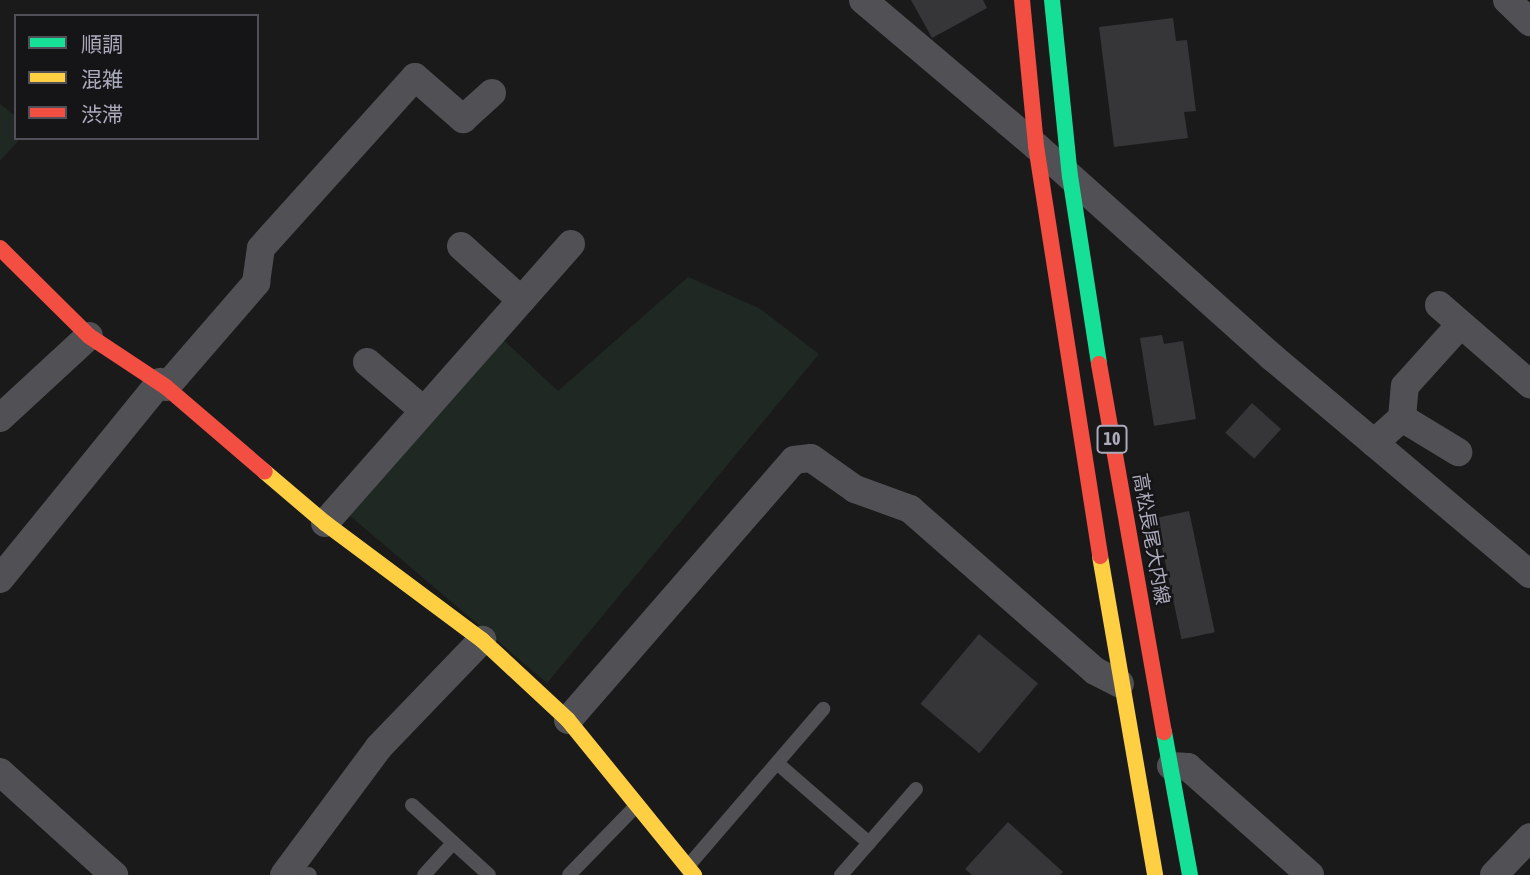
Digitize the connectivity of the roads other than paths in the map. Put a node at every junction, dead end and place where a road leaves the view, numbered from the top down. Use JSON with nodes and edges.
{"nodes":[{"id":1,"x":863,"y":0,"type":"edge"},
{"id":2,"x":1021,"y":0,"type":"edge"},
{"id":3,"x":1052,"y":0,"type":"edge"},
{"id":4,"x":1507,"y":0,"type":"edge"},
{"id":5,"x":1530,"y":22,"type":"edge"},
{"id":6,"x":492,"y":93,"type":"dead end"},
{"id":7,"x":1036,"y":146,"type":"junction"},
{"id":8,"x":1070,"y":176,"type":"junction"},
{"id":9,"x":571,"y":244,"type":"dead end"},
{"id":10,"x":461,"y":246,"type":"dead end"},
{"id":11,"x":0,"y":248,"type":"edge"},
{"id":12,"x":521,"y":300,"type":"junction"},
{"id":13,"x":1439,"y":305,"type":"dead end"},
{"id":14,"x":1460,"y":324,"type":"junction"},
{"id":15,"x":89,"y":336,"type":"junction"},
{"id":16,"x":367,"y":362,"type":"dead end"},
{"id":17,"x":1530,"y":384,"type":"edge"},
{"id":18,"x":163,"y":385,"type":"junction"},
{"id":19,"x":423,"y":410,"type":"junction"},
{"id":20,"x":0,"y":418,"type":"edge"},
{"id":21,"x":1402,"y":418,"type":"junction"},
{"id":22,"x":1374,"y":443,"type":"junction"},
{"id":23,"x":1458,"y":452,"type":"dead end"},
{"id":24,"x":325,"y":523,"type":"junction"},
{"id":25,"x":1530,"y":574,"type":"edge"},
{"id":26,"x":0,"y":579,"type":"edge"},
{"id":27,"x":482,"y":640,"type":"junction"},
{"id":28,"x":1120,"y":684,"type":"junction"},
{"id":29,"x":823,"y":709,"type":"dead end"},
{"id":30,"x":568,"y":720,"type":"junction"},
{"id":31,"x":777,"y":763,"type":"junction"},
{"id":32,"x":1171,"y":766,"type":"junction"},
{"id":33,"x":0,"y":772,"type":"edge"},
{"id":34,"x":916,"y":789,"type":"dead end"},
{"id":35,"x":638,"y":804,"type":"junction"},
{"id":36,"x":412,"y":805,"type":"dead end"},
{"id":37,"x":1530,"y":837,"type":"edge"},
{"id":38,"x":869,"y":843,"type":"junction"},
{"id":39,"x":453,"y":844,"type":"junction"},
{"id":40,"x":690,"y":871,"type":"edge"},
{"id":41,"x":114,"y":875,"type":"edge"},
{"id":42,"x":301,"y":875,"type":"edge"},
{"id":43,"x":424,"y":875,"type":"edge"},
{"id":44,"x":489,"y":875,"type":"edge"},
{"id":45,"x":569,"y":875,"type":"edge"},
{"id":46,"x":841,"y":875,"type":"edge"},
{"id":47,"x":1155,"y":875,"type":"edge"},
{"id":48,"x":1190,"y":875,"type":"edge"},
{"id":49,"x":1310,"y":875,"type":"edge"},
{"id":50,"x":1494,"y":875,"type":"edge"}],
"edges":[{"from":1,"to":7,"type":"street"},
{"from":2,"to":7,"type":"main road","number":"10"},
{"from":3,"to":8,"type":"main road","name":"高松長尾大内線","number":"10"},
{"from":4,"to":5,"type":"street"},
{"from":6,"to":18,"type":"street"},
{"from":7,"to":8,"type":"street"},
{"from":7,"to":28,"type":"main road","number":"10"},
{"from":8,"to":22,"type":"street"},
{"from":8,"to":32,"type":"main road","name":"高松長尾大内線","number":"10"},
{"from":9,"to":12,"type":"street"},
{"from":10,"to":12,"type":"street"},
{"from":11,"to":15,"type":"main road"},
{"from":12,"to":19,"type":"street"},
{"from":13,"to":14,"type":"street"},
{"from":14,"to":17,"type":"street"},
{"from":14,"to":21,"type":"street"},
{"from":15,"to":18,"type":"main road"},
{"from":15,"to":20,"type":"street"},
{"from":16,"to":19,"type":"street"},
{"from":18,"to":24,"type":"main road"},
{"from":18,"to":26,"type":"street"},
{"from":19,"to":24,"type":"street"},
{"from":21,"to":22,"type":"street"},
{"from":21,"to":23,"type":"street"},
{"from":22,"to":25,"type":"street"},
{"from":24,"to":27,"type":"main road"},
{"from":27,"to":30,"type":"main road"},
{"from":27,"to":42,"type":"street"},
{"from":28,"to":30,"type":"street"},
{"from":28,"to":47,"type":"main road","number":"10"},
{"from":29,"to":31,"type":"lane"},
{"from":30,"to":35,"type":"main road"},
{"from":31,"to":38,"type":"lane"},
{"from":31,"to":40,"type":"lane"},
{"from":32,"to":48,"type":"main road","name":"高松長尾大内線","number":"10"},
{"from":32,"to":49,"type":"street"},
{"from":33,"to":41,"type":"street"},
{"from":34,"to":38,"type":"lane"},
{"from":35,"to":40,"type":"main road"},
{"from":35,"to":45,"type":"lane"},
{"from":36,"to":39,"type":"lane"},
{"from":37,"to":50,"type":"street"},
{"from":38,"to":46,"type":"lane"},
{"from":39,"to":43,"type":"lane"},
{"from":39,"to":44,"type":"lane"}]}
